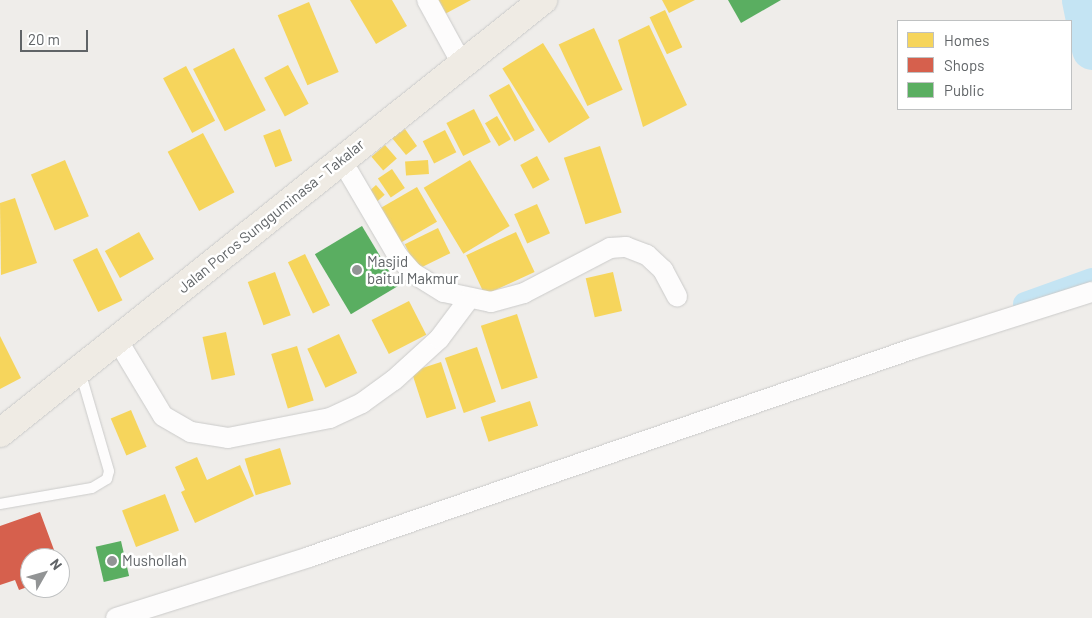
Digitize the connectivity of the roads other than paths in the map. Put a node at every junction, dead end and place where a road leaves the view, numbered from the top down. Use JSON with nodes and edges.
{"nodes":[{"id":1,"x":427,"y":0,"type":"edge"},
{"id":2,"x":543,"y":0,"type":"edge"},
{"id":3,"x":462,"y":64,"type":"junction"},
{"id":4,"x":341,"y":159,"type":"junction"},
{"id":5,"x":1092,"y":292,"type":"edge"},
{"id":6,"x":677,"y":296,"type":"dead end"},
{"id":7,"x":469,"y":299,"type":"junction"},
{"id":8,"x":118,"y":341,"type":"junction"},
{"id":9,"x":80,"y":370,"type":"junction"},
{"id":10,"x":0,"y":433,"type":"edge"},
{"id":11,"x":0,"y":504,"type":"edge"},
{"id":12,"x":116,"y":618,"type":"edge"}],
"edges":[{"from":1,"to":3,"type":"street"},
{"from":2,"to":3,"type":"highway","name":"Jalan Poros Sungguminasa - Takalar"},
{"from":3,"to":4,"type":"highway","name":"Jalan Poros Sungguminasa - Takalar"},
{"from":4,"to":7,"type":"street"},
{"from":4,"to":8,"type":"highway","name":"Jalan Poros Sungguminasa - Takalar"},
{"from":5,"to":12,"type":"street"},
{"from":6,"to":7,"type":"street"},
{"from":7,"to":8,"type":"street"},
{"from":8,"to":9,"type":"highway","name":"Jalan Poros Sungguminasa - Takalar"},
{"from":9,"to":10,"type":"highway","name":"Jalan Poros Sungguminasa - Takalar"},
{"from":9,"to":11,"type":"lane"}]}
